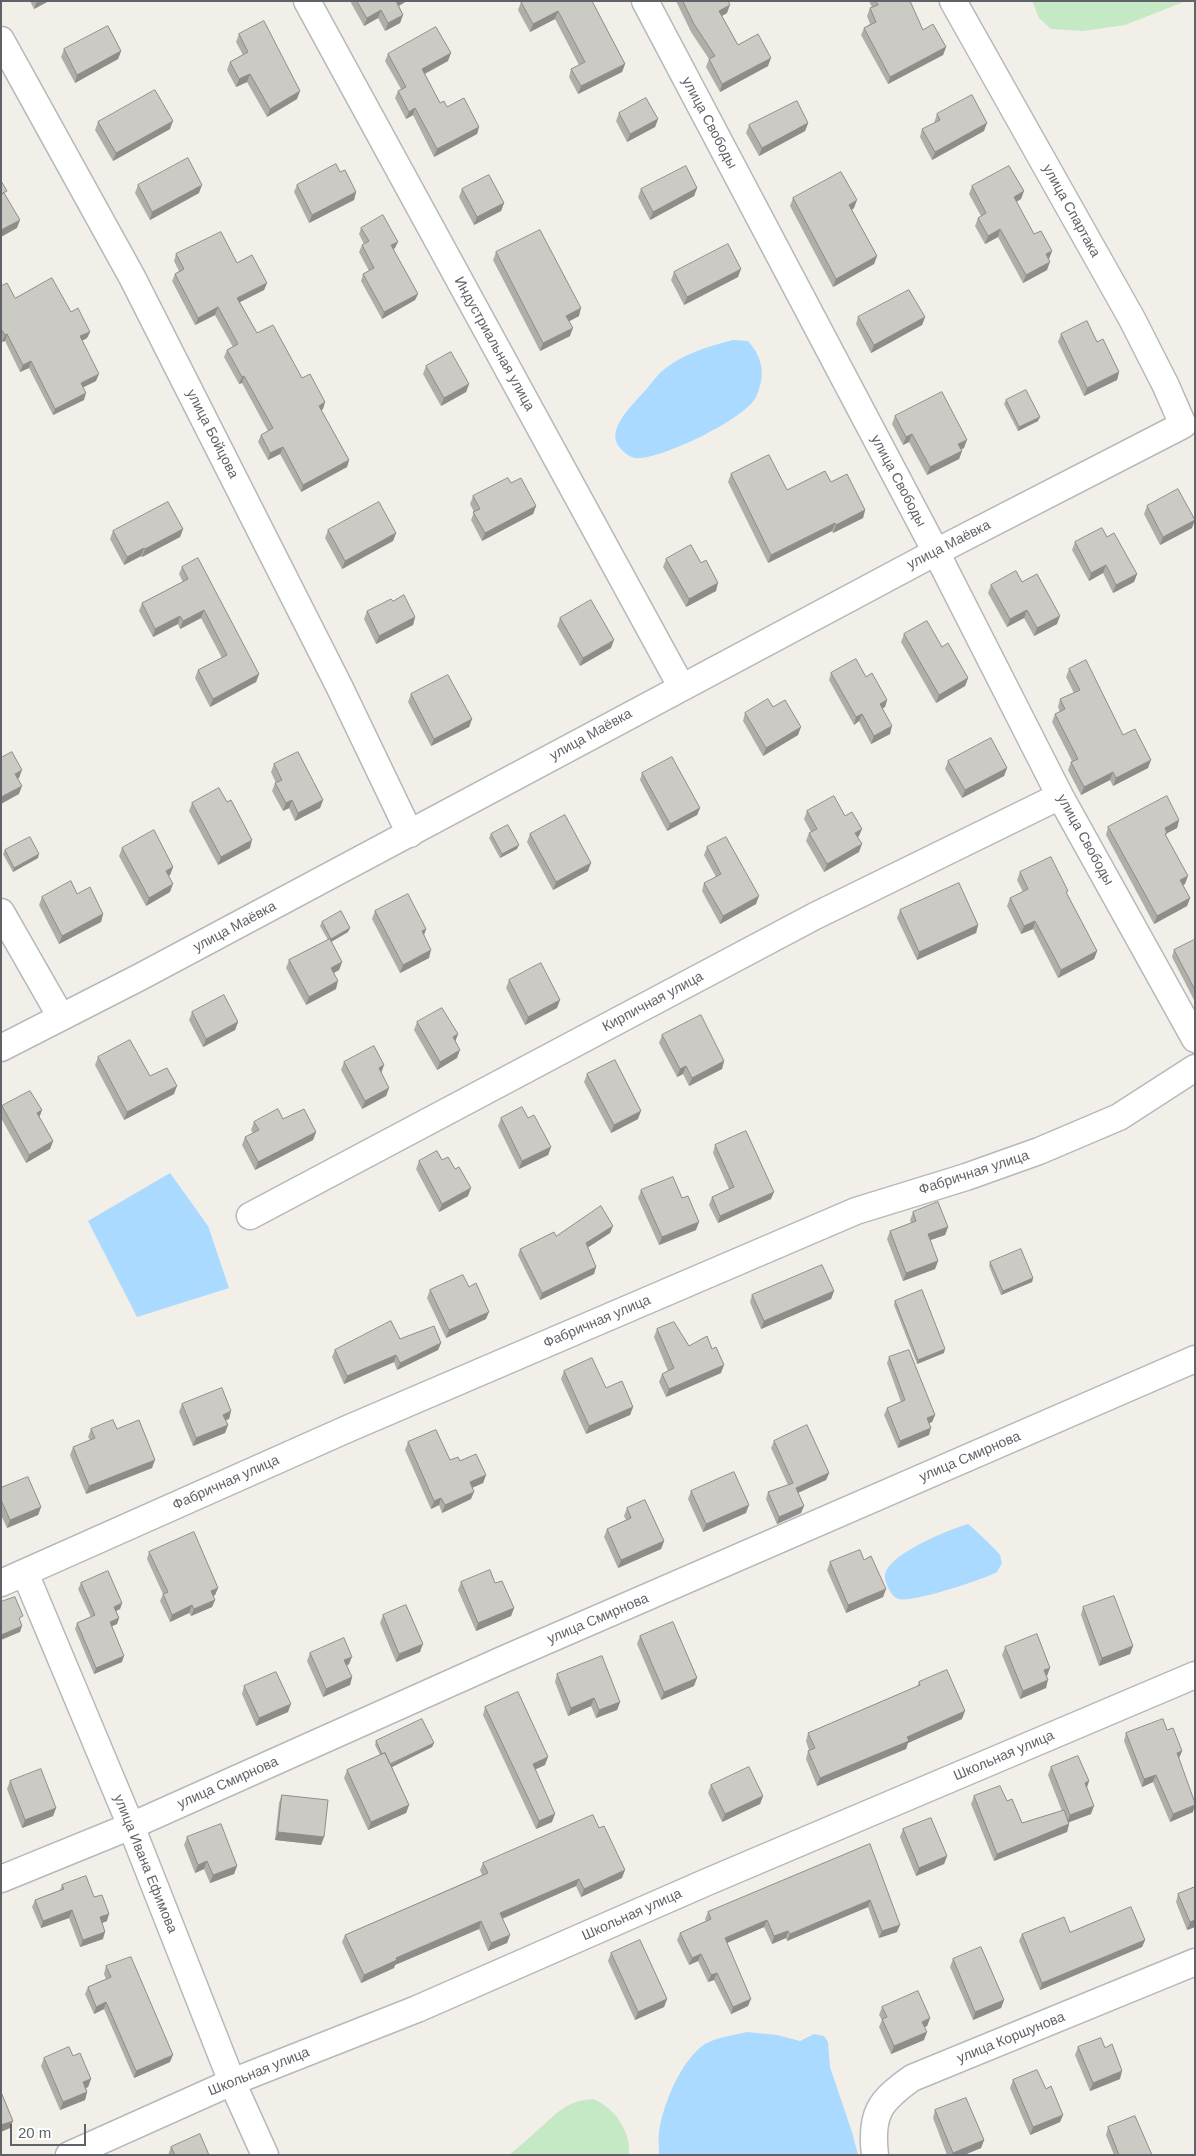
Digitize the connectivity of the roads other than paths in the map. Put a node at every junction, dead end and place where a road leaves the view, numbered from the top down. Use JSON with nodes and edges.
{"nodes":[{"id":1,"x":308,"y":1,"type":"edge"},
{"id":2,"x":645,"y":1,"type":"edge"},
{"id":3,"x":953,"y":1,"type":"edge"},
{"id":4,"x":1,"y":40,"type":"edge"},
{"id":5,"x":1183,"y":424,"type":"joint"},
{"id":6,"x":936,"y":552,"type":"junction"},
{"id":7,"x":681,"y":686,"type":"junction"},
{"id":8,"x":1060,"y":796,"type":"junction"},
{"id":9,"x":410,"y":834,"type":"junction"},
{"id":10,"x":1,"y":912,"type":"edge"},
{"id":11,"x":61,"y":1017,"type":"junction"},
{"id":12,"x":1195,"y":1039,"type":"edge"},
{"id":13,"x":1,"y":1048,"type":"edge"},
{"id":14,"x":1195,"y":1068,"type":"edge"},
{"id":15,"x":250,"y":1216,"type":"dead end"},
{"id":16,"x":1195,"y":1359,"type":"edge"},
{"id":17,"x":25,"y":1573,"type":"junction"},
{"id":18,"x":1,"y":1583,"type":"edge"},
{"id":19,"x":1195,"y":1675,"type":"edge"},
{"id":20,"x":131,"y":1826,"type":"junction"},
{"id":21,"x":1,"y":1879,"type":"edge"},
{"id":22,"x":1195,"y":1962,"type":"edge"},
{"id":23,"x":232,"y":2082,"type":"junction"},
{"id":24,"x":69,"y":2155,"type":"edge"},
{"id":25,"x":266,"y":2155,"type":"edge"},
{"id":26,"x":875,"y":2155,"type":"edge"}],
"edges":[{"from":1,"to":7,"type":"street","name":"Индустриальная улица"},
{"from":2,"to":6,"type":"street","name":"улица Свободы"},
{"from":3,"to":5,"type":"street","name":"улица Спартака"},
{"from":4,"to":9,"type":"street","name":"улица Бойцова"},
{"from":5,"to":6,"type":"street","name":"улица Маёвка"},
{"from":6,"to":7,"type":"street","name":"улица Маёвка"},
{"from":6,"to":8,"type":"street","name":"улица Свободы"},
{"from":7,"to":9,"type":"street","name":"улица Маёвка"},
{"from":8,"to":12,"type":"street","name":"улица Свободы"},
{"from":8,"to":15,"type":"street","name":"Кирпичная улица"},
{"from":9,"to":11,"type":"street","name":"улица Маёвка"},
{"from":10,"to":11,"type":"street"},
{"from":11,"to":13,"type":"street","name":"улица Маёвка"},
{"from":14,"to":17,"type":"street","name":"Фабричная улица"},
{"from":16,"to":20,"type":"street","name":"улица Смирнова"},
{"from":17,"to":18,"type":"street","name":"Фабричная улица"},
{"from":17,"to":20,"type":"street","name":"улица Ивана Ефимова"},
{"from":19,"to":23,"type":"street","name":"Школьная улица"},
{"from":20,"to":21,"type":"street","name":"улица Смирнова"},
{"from":20,"to":23,"type":"street","name":"улица Ивана Ефимова"},
{"from":22,"to":26,"type":"street","name":"улица Коршунова"},
{"from":23,"to":24,"type":"street","name":"Школьная улица"},
{"from":23,"to":25,"type":"street","name":"улица Ивана Ефимова"}]}
